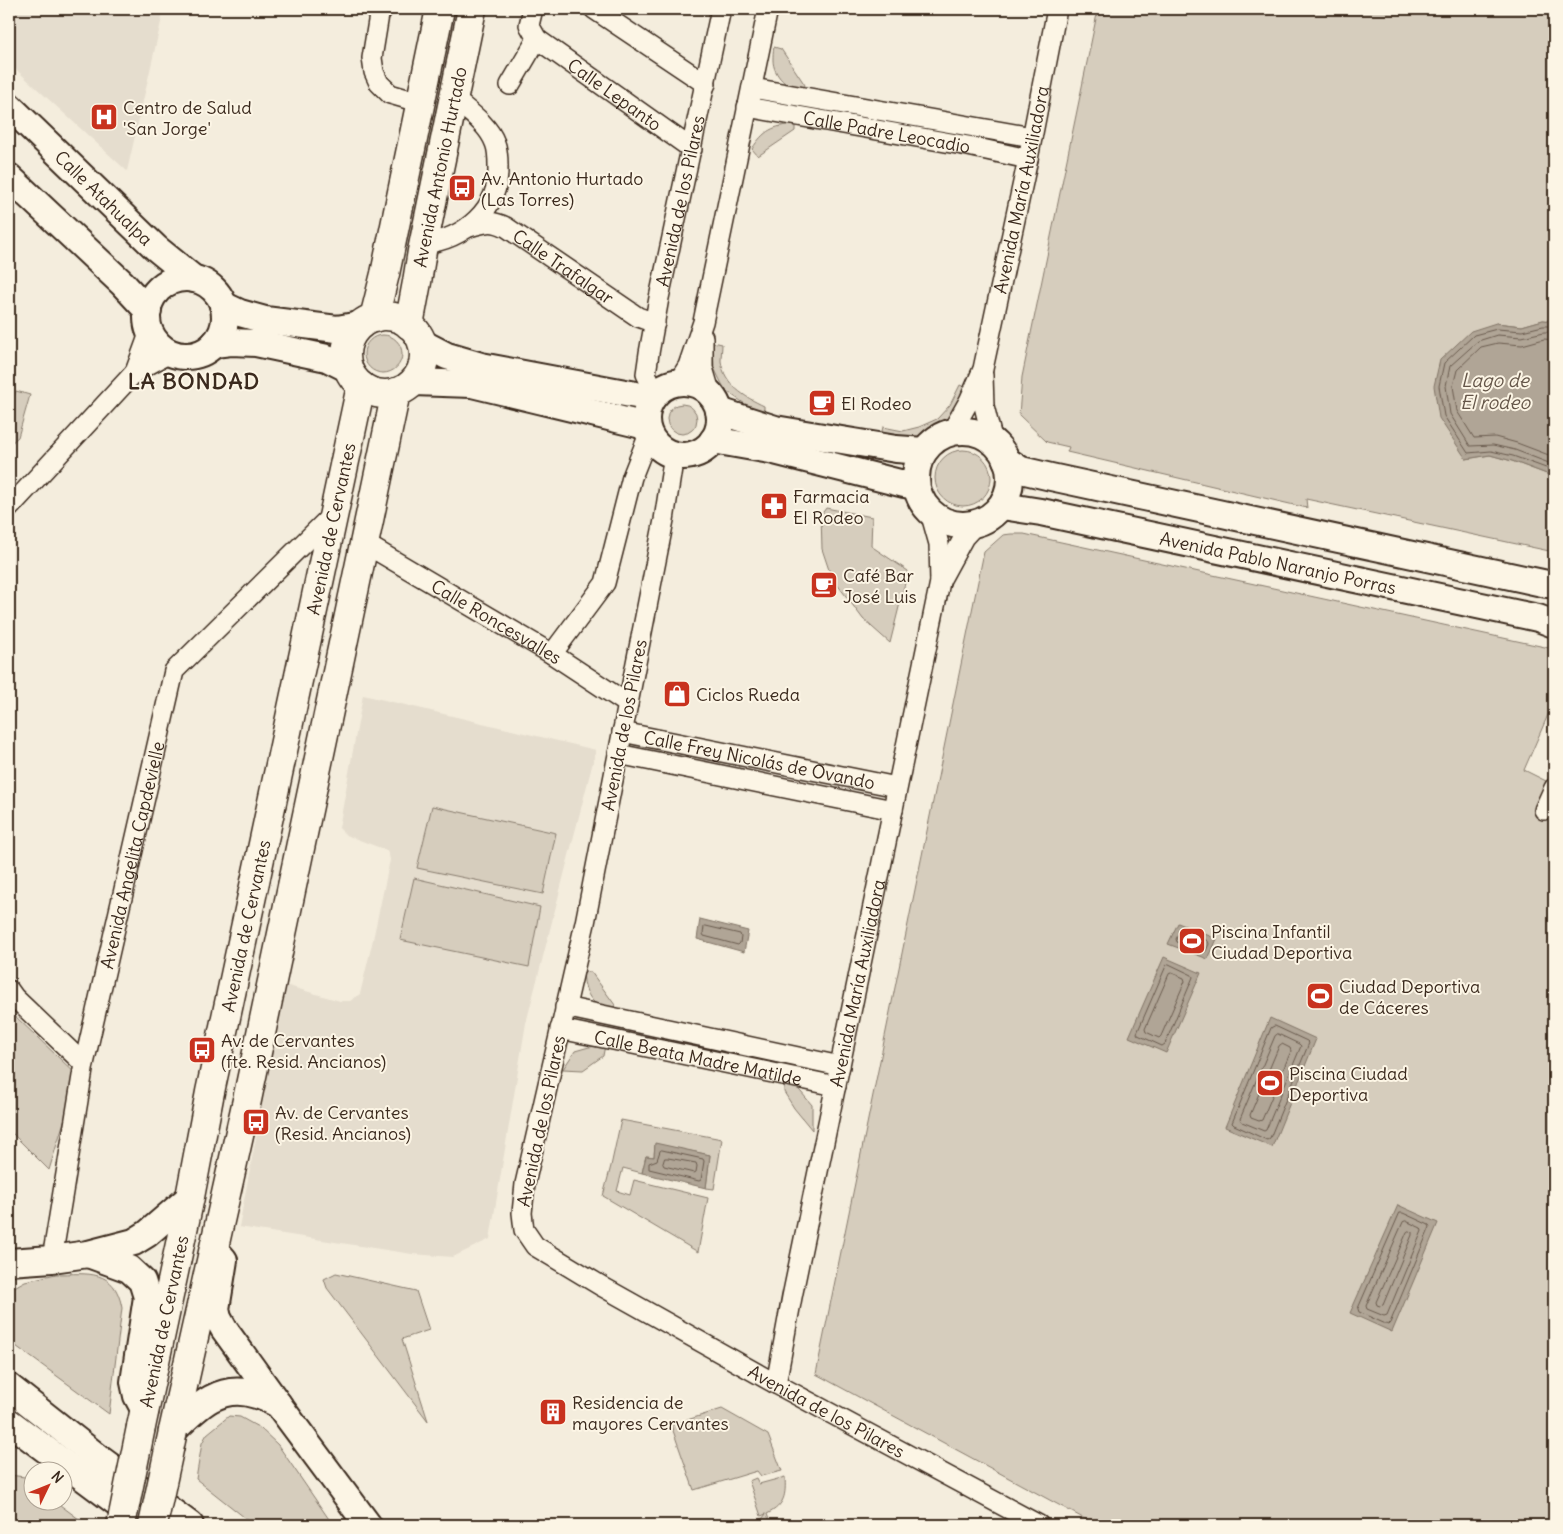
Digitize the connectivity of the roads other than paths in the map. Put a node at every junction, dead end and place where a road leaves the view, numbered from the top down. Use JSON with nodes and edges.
{"nodes":[{"id":1,"x":383,"y":9,"type":"edge"},
{"id":2,"x":440,"y":9,"type":"edge"},
{"id":3,"x":472,"y":9,"type":"edge"},
{"id":4,"x":533,"y":9,"type":"edge"},
{"id":5,"x":594,"y":9,"type":"edge"},
{"id":6,"x":722,"y":9,"type":"edge"},
{"id":7,"x":768,"y":9,"type":"edge"},
{"id":8,"x":1057,"y":9,"type":"edge"},
{"id":9,"x":537,"y":39,"type":"junction"},
{"id":10,"x":706,"y":84,"type":"junction"},
{"id":11,"x":510,"y":85,"type":"dead end"},
{"id":12,"x":752,"y":88,"type":"junction"},
{"id":13,"x":453,"y":98,"type":"junction"},
{"id":14,"x":421,"y":103,"type":"junction"},
{"id":15,"x":747,"y":107,"type":"junction"},
{"id":16,"x":12,"y":111,"type":"edge"},
{"id":17,"x":1032,"y":137,"type":"junction"},
{"id":18,"x":692,"y":149,"type":"junction"},
{"id":19,"x":1028,"y":160,"type":"junction"},
{"id":20,"x":9,"y":177,"type":"edge"},
{"id":21,"x":469,"y":227,"type":"junction"},
{"id":22,"x":423,"y":244,"type":"junction"},
{"id":23,"x":194,"y":279,"type":"junction"},
{"id":24,"x":223,"y":305,"type":"junction"},
{"id":25,"x":149,"y":321,"type":"junction"},
{"id":26,"x":367,"y":321,"type":"junction"},
{"id":27,"x":703,"y":322,"type":"junction"},
{"id":28,"x":654,"y":323,"type":"junction"},
{"id":29,"x":415,"y":334,"type":"junction"},
{"id":30,"x":214,"y":344,"type":"junction"},
{"id":31,"x":170,"y":352,"type":"junction"},
{"id":32,"x":982,"y":369,"type":"junction"},
{"id":33,"x":135,"y":372,"type":"junction"},
{"id":34,"x":355,"y":377,"type":"junction"},
{"id":35,"x":404,"y":387,"type":"junction"},
{"id":36,"x":662,"y":391,"type":"junction"},
{"id":37,"x":715,"y":403,"type":"junction"},
{"id":38,"x":648,"y":430,"type":"junction"},
{"id":39,"x":950,"y":433,"type":"junction"},
{"id":40,"x":713,"y":440,"type":"junction"},
{"id":41,"x":924,"y":451,"type":"junction"},
{"id":42,"x":999,"y":451,"type":"junction"},
{"id":43,"x":674,"y":455,"type":"junction"},
{"id":44,"x":916,"y":486,"type":"junction"},
{"id":45,"x":1002,"y":506,"type":"junction"},
{"id":46,"x":9,"y":508,"type":"edge"},
{"id":47,"x":930,"y":512,"type":"junction"},
{"id":48,"x":333,"y":514,"type":"junction"},
{"id":49,"x":976,"y":524,"type":"junction"},
{"id":50,"x":364,"y":543,"type":"junction"},
{"id":51,"x":940,"y":582,"type":"junction"},
{"id":52,"x":1554,"y":585,"type":"edge"},
{"id":53,"x":1554,"y":624,"type":"edge"},
{"id":54,"x":552,"y":654,"type":"junction"},
{"id":55,"x":628,"y":704,"type":"junction"},
{"id":56,"x":622,"y":732,"type":"junction"},
{"id":57,"x":618,"y":754,"type":"junction"},
{"id":58,"x":897,"y":787,"type":"junction"},
{"id":59,"x":1554,"y":788,"type":"edge"},
{"id":60,"x":893,"y":810,"type":"junction"},
{"id":61,"x":1544,"y":810,"type":"dead end"},
{"id":62,"x":9,"y":990,"type":"edge"},
{"id":63,"x":565,"y":1008,"type":"junction"},
{"id":64,"x":560,"y":1029,"type":"junction"},
{"id":65,"x":84,"y":1064,"type":"junction"},
{"id":66,"x":840,"y":1066,"type":"junction"},
{"id":67,"x":836,"y":1086,"type":"junction"},
{"id":68,"x":190,"y":1197,"type":"junction"},
{"id":69,"x":214,"y":1249,"type":"junction"},
{"id":70,"x":88,"y":1254,"type":"junction"},
{"id":71,"x":52,"y":1259,"type":"junction"},
{"id":72,"x":9,"y":1262,"type":"edge"},
{"id":73,"x":776,"y":1384,"type":"junction"},
{"id":74,"x":9,"y":1388,"type":"edge"},
{"id":75,"x":278,"y":1404,"type":"junction"},
{"id":76,"x":143,"y":1419,"type":"junction"},
{"id":77,"x":9,"y":1422,"type":"edge"},
{"id":78,"x":173,"y":1432,"type":"junction"},
{"id":79,"x":9,"y":1443,"type":"edge"},
{"id":80,"x":38,"y":1443,"type":"junction"},
{"id":81,"x":1021,"y":1519,"type":"edge"},
{"id":82,"x":366,"y":1523,"type":"edge"},
{"id":83,"x":121,"y":1525,"type":"edge"},
{"id":84,"x":147,"y":1525,"type":"edge"},
{"id":85,"x":153,"y":1525,"type":"edge"},
{"id":86,"x":190,"y":1525,"type":"edge"},
{"id":87,"x":1039,"y":1525,"type":"edge"}],
"edges":[{"from":1,"to":14,"type":"street"},
{"from":2,"to":14,"type":"main road","name":"Avenida Antonio Hurtado"},
{"from":3,"to":13,"type":"main road","name":"Avenida Antonio Hurtado"},
{"from":4,"to":9,"type":"street"},
{"from":5,"to":10,"type":"street"},
{"from":6,"to":10,"type":"street","name":"Avenida de los Pilares"},
{"from":7,"to":12,"type":"street"},
{"from":8,"to":17,"type":"street","name":"Avenida María Auxiliadora"},
{"from":9,"to":11,"type":"street"},
{"from":9,"to":18,"type":"street","name":"Calle Lepanto"},
{"from":10,"to":18,"type":"street","name":"Avenida de los Pilares"},
{"from":12,"to":15,"type":"street"},
{"from":12,"to":17,"type":"street","name":"Calle Padre Leocadio"},
{"from":13,"to":21,"type":"street"},
{"from":13,"to":22,"type":"main road","name":"Avenida Antonio Hurtado"},
{"from":14,"to":26,"type":"main road","name":"Avenida Antonio Hurtado"},
{"from":15,"to":19,"type":"street","name":"Calle Padre Leocadio"},
{"from":15,"to":27,"type":"street"},
{"from":16,"to":23,"type":"main road","name":"Calle Atahualpa"},
{"from":17,"to":19,"type":"street","name":"Avenida María Auxiliadora"},
{"from":18,"to":28,"type":"street","name":"Avenida de los Pilares"},
{"from":19,"to":32,"type":"street","name":"Avenida María Auxiliadora"},
{"from":20,"to":25,"type":"main road"},
{"from":21,"to":22,"type":"street"},
{"from":21,"to":28,"type":"street","name":"Calle Trafalgar"},
{"from":22,"to":29,"type":"main road","name":"Avenida Antonio Hurtado"},
{"from":23,"to":24,"type":"main road"},
{"from":23,"to":25,"type":"main road"},
{"from":24,"to":26,"type":"main road"},
{"from":24,"to":30,"type":"main road"},
{"from":25,"to":31,"type":"main road"},
{"from":25,"to":33,"type":"street"},
{"from":26,"to":29,"type":"main road"},
{"from":26,"to":34,"type":"main road"},
{"from":27,"to":36,"type":"street"},
{"from":27,"to":37,"type":"street"},
{"from":28,"to":36,"type":"street","name":"Avenida de los Pilares"},
{"from":29,"to":35,"type":"main road"},
{"from":29,"to":36,"type":"main road"},
{"from":30,"to":31,"type":"main road"},
{"from":30,"to":34,"type":"main road"},
{"from":31,"to":33,"type":"street"},
{"from":32,"to":39,"type":"street","name":"Avenida María Auxiliadora"},
{"from":32,"to":42,"type":"street","name":"Avenida María Auxiliadora"},
{"from":33,"to":46,"type":"street"},
{"from":34,"to":35,"type":"main road"},
{"from":34,"to":48,"type":"main road","name":"Avenida de Cervantes"},
{"from":35,"to":38,"type":"main road"},
{"from":35,"to":50,"type":"main road","name":"Avenida de Cervantes"},
{"from":36,"to":37,"type":"main road"},
{"from":36,"to":38,"type":"main road"},
{"from":37,"to":40,"type":"main road"},
{"from":37,"to":41,"type":"main road"},
{"from":38,"to":43,"type":"main road"},
{"from":38,"to":54,"type":"street"},
{"from":39,"to":41,"type":"main road"},
{"from":39,"to":42,"type":"main road"},
{"from":40,"to":43,"type":"main road"},
{"from":40,"to":44,"type":"main road"},
{"from":41,"to":44,"type":"main road"},
{"from":42,"to":45,"type":"main road"},
{"from":42,"to":52,"type":"main road","name":"Avenida Pablo Naranjo Porras"},
{"from":43,"to":55,"type":"street","name":"Avenida de los Pilares"},
{"from":44,"to":47,"type":"main road"},
{"from":45,"to":49,"type":"main road"},
{"from":45,"to":53,"type":"main road","name":"Avenida Pablo Naranjo Porras"},
{"from":47,"to":49,"type":"main road"},
{"from":47,"to":51,"type":"street","name":"Avenida María Auxiliadora"},
{"from":48,"to":65,"type":"street","name":"Avenida Angelita Capdevielle"},
{"from":48,"to":68,"type":"main road","name":"Avenida de Cervantes"},
{"from":49,"to":51,"type":"street","name":"Avenida María Auxiliadora"},
{"from":50,"to":54,"type":"street","name":"Calle Roncesvalles"},
{"from":50,"to":69,"type":"main road","name":"Avenida de Cervantes"},
{"from":51,"to":58,"type":"street","name":"Avenida María Auxiliadora"},
{"from":54,"to":55,"type":"street","name":"Calle Roncesvalles"},
{"from":55,"to":56,"type":"street","name":"Avenida de los Pilares"},
{"from":56,"to":57,"type":"street","name":"Avenida de los Pilares"},
{"from":56,"to":58,"type":"street","name":"Calle Frey Nicolás de Ovando"},
{"from":57,"to":60,"type":"street","name":"Calle Frey Nicolás de Ovando"},
{"from":57,"to":63,"type":"street","name":"Avenida de los Pilares"},
{"from":58,"to":60,"type":"street","name":"Avenida María Auxiliadora"},
{"from":59,"to":61,"type":"street"},
{"from":60,"to":66,"type":"street","name":"Avenida María Auxiliadora"},
{"from":62,"to":65,"type":"street"},
{"from":63,"to":64,"type":"street","name":"Avenida de los Pilares"},
{"from":63,"to":66,"type":"street","name":"Calle Beata Madre Matilde"},
{"from":64,"to":67,"type":"street","name":"Calle Beata Madre Matilde"},
{"from":64,"to":73,"type":"street","name":"Avenida de los Pilares"},
{"from":65,"to":71,"type":"street","name":"Avenida Angelita Capdevielle"},
{"from":66,"to":67,"type":"street","name":"Avenida María Auxiliadora"},
{"from":67,"to":73,"type":"street","name":"Avenida María Auxiliadora"},
{"from":68,"to":70,"type":"main road"},
{"from":68,"to":76,"type":"main road","name":"Avenida de Cervantes"},
{"from":69,"to":75,"type":"main road"},
{"from":69,"to":78,"type":"main road","name":"Avenida de Cervantes"},
{"from":70,"to":71,"type":"main road"},
{"from":70,"to":76,"type":"main road"},
{"from":71,"to":72,"type":"main road"},
{"from":73,"to":81,"type":"street","name":"Avenida de los Pilares"},
{"from":74,"to":86,"type":"main road"},
{"from":75,"to":78,"type":"main road"},
{"from":75,"to":82,"type":"main road"},
{"from":76,"to":83,"type":"main road","name":"Avenida de Cervantes","bridge":true},
{"from":77,"to":80,"type":"main road"},
{"from":78,"to":85,"type":"main road","name":"Avenida de Cervantes","bridge":true},
{"from":79,"to":80,"type":"main road"},
{"from":80,"to":84,"type":"main road"},
{"from":81,"to":87,"type":"street","name":"Avenida de los Pilares"}]}
